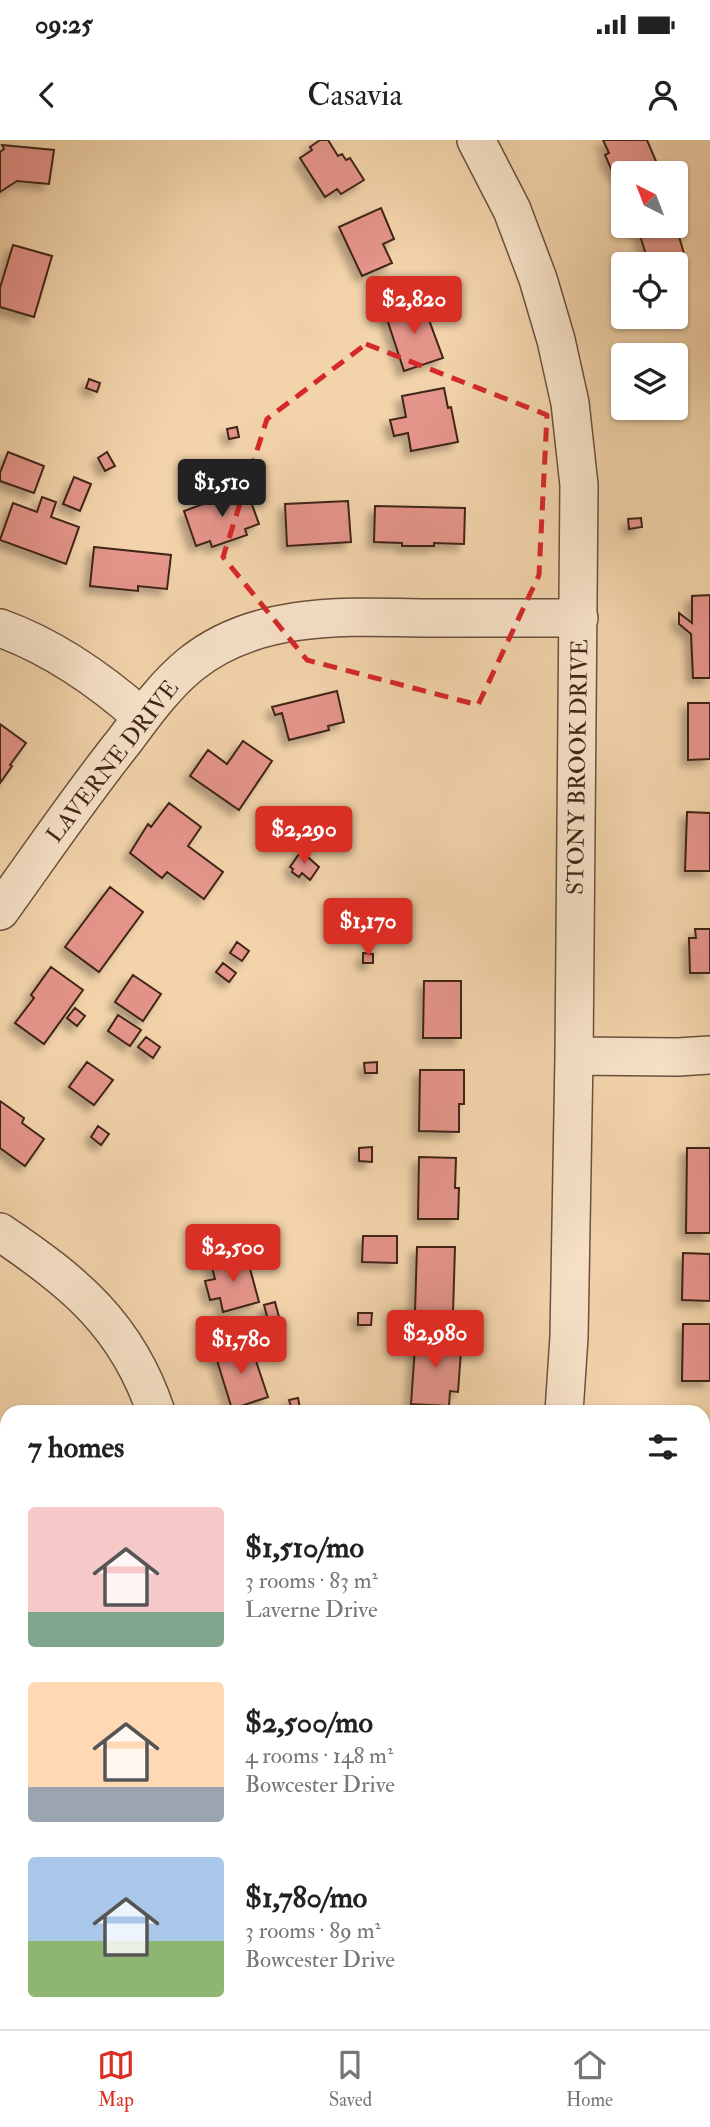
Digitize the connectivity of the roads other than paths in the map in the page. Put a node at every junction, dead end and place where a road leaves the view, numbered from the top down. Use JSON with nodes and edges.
{"nodes":[{"id":1,"x":475,"y":140,"type":"edge"},
{"id":2,"x":579,"y":618,"type":"junction"},
{"id":3,"x":0,"y":628,"type":"edge"},
{"id":4,"x":142,"y":717,"type":"junction"},
{"id":5,"x":0,"y":911,"type":"edge"},
{"id":6,"x":710,"y":1055,"type":"edge"},
{"id":7,"x":573,"y":1056,"type":"junction"},
{"id":8,"x":0,"y":1232,"type":"edge"},
{"id":9,"x":153,"y":1405,"type":"edge"},
{"id":10,"x":564,"y":1405,"type":"edge"}],
"edges":[{"from":1,"to":2,"type":"street","name":"STONY BROOK DRIVE"},
{"from":2,"to":4,"type":"street","name":"LAVERNE DRIVE"},
{"from":2,"to":7,"type":"street","name":"STONY BROOK DRIVE"},
{"from":3,"to":4,"type":"street"},
{"from":4,"to":5,"type":"street","name":"LAVERNE DRIVE"},
{"from":6,"to":7,"type":"street"},
{"from":7,"to":10,"type":"street","name":"STONY BROOK DRIVE"},
{"from":8,"to":9,"type":"street"}]}
